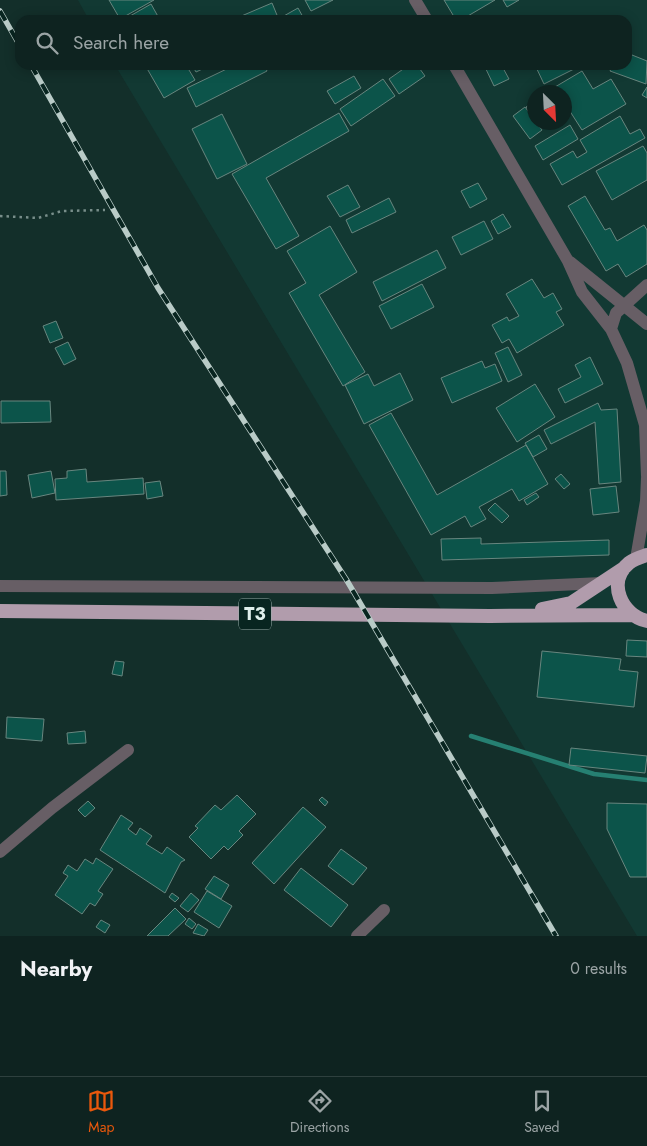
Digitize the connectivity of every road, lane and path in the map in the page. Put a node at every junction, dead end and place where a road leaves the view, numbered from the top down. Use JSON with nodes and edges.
{"nodes":[{"id":1,"x":415,"y":0,"type":"edge"},
{"id":2,"x":424,"y":15,"type":"edge"},
{"id":3,"x":457,"y":70,"type":"edge"},
{"id":4,"x":105,"y":210,"type":"dead end"},
{"id":5,"x":0,"y":216,"type":"edge"},
{"id":6,"x":568,"y":261,"type":"junction"},
{"id":7,"x":600,"y":287,"type":"junction"},
{"id":8,"x":643,"y":289,"type":"edge"},
{"id":9,"x":624,"y":305,"type":"junction"},
{"id":10,"x":647,"y":324,"type":"edge"},
{"id":11,"x":611,"y":329,"type":"junction"},
{"id":12,"x":641,"y":386,"type":"edge"},
{"id":13,"x":647,"y":477,"type":"edge"},
{"id":14,"x":646,"y":501,"type":"edge"},
{"id":15,"x":642,"y":557,"type":"edge"},
{"id":16,"x":624,"y":568,"type":"junction"},
{"id":17,"x":604,"y":583,"type":"junction"},
{"id":18,"x":0,"y":586,"type":"edge"},
{"id":19,"x":0,"y":611,"type":"edge"},
{"id":20,"x":632,"y":615,"type":"junction"},
{"id":21,"x":510,"y":616,"type":"junction"},
{"id":22,"x":647,"y":621,"type":"edge"},
{"id":23,"x":128,"y":750,"type":"dead end"},
{"id":24,"x":0,"y":852,"type":"edge"},
{"id":25,"x":384,"y":910,"type":"dead end"},
{"id":26,"x":357,"y":936,"type":"edge"}],
"edges":[{"from":1,"to":2,"type":"street"},
{"from":3,"to":6,"type":"street"},
{"from":4,"to":5,"type":"path"},
{"from":6,"to":7,"type":"street"},
{"from":6,"to":11,"type":"street"},
{"from":7,"to":8,"type":"street"},
{"from":7,"to":9,"type":"street"},
{"from":8,"to":9,"type":"street"},
{"from":9,"to":10,"type":"street"},
{"from":9,"to":11,"type":"street"},
{"from":11,"to":12,"type":"street"},
{"from":12,"to":13,"type":"street"},
{"from":13,"to":14,"type":"street"},
{"from":14,"to":15,"type":"street"},
{"from":15,"to":16,"type":"highway","number":"T3"},
{"from":16,"to":17,"type":"highway","number":"T3"},
{"from":16,"to":20,"type":"highway"},
{"from":17,"to":18,"type":"street"},
{"from":17,"to":21,"type":"highway","number":"T3"},
{"from":19,"to":21,"type":"highway","number":"T3"},
{"from":20,"to":21,"type":"highway","number":"T3"},
{"from":20,"to":22,"type":"highway","number":"T3"},
{"from":23,"to":24,"type":"street"},
{"from":25,"to":26,"type":"street"}]}
